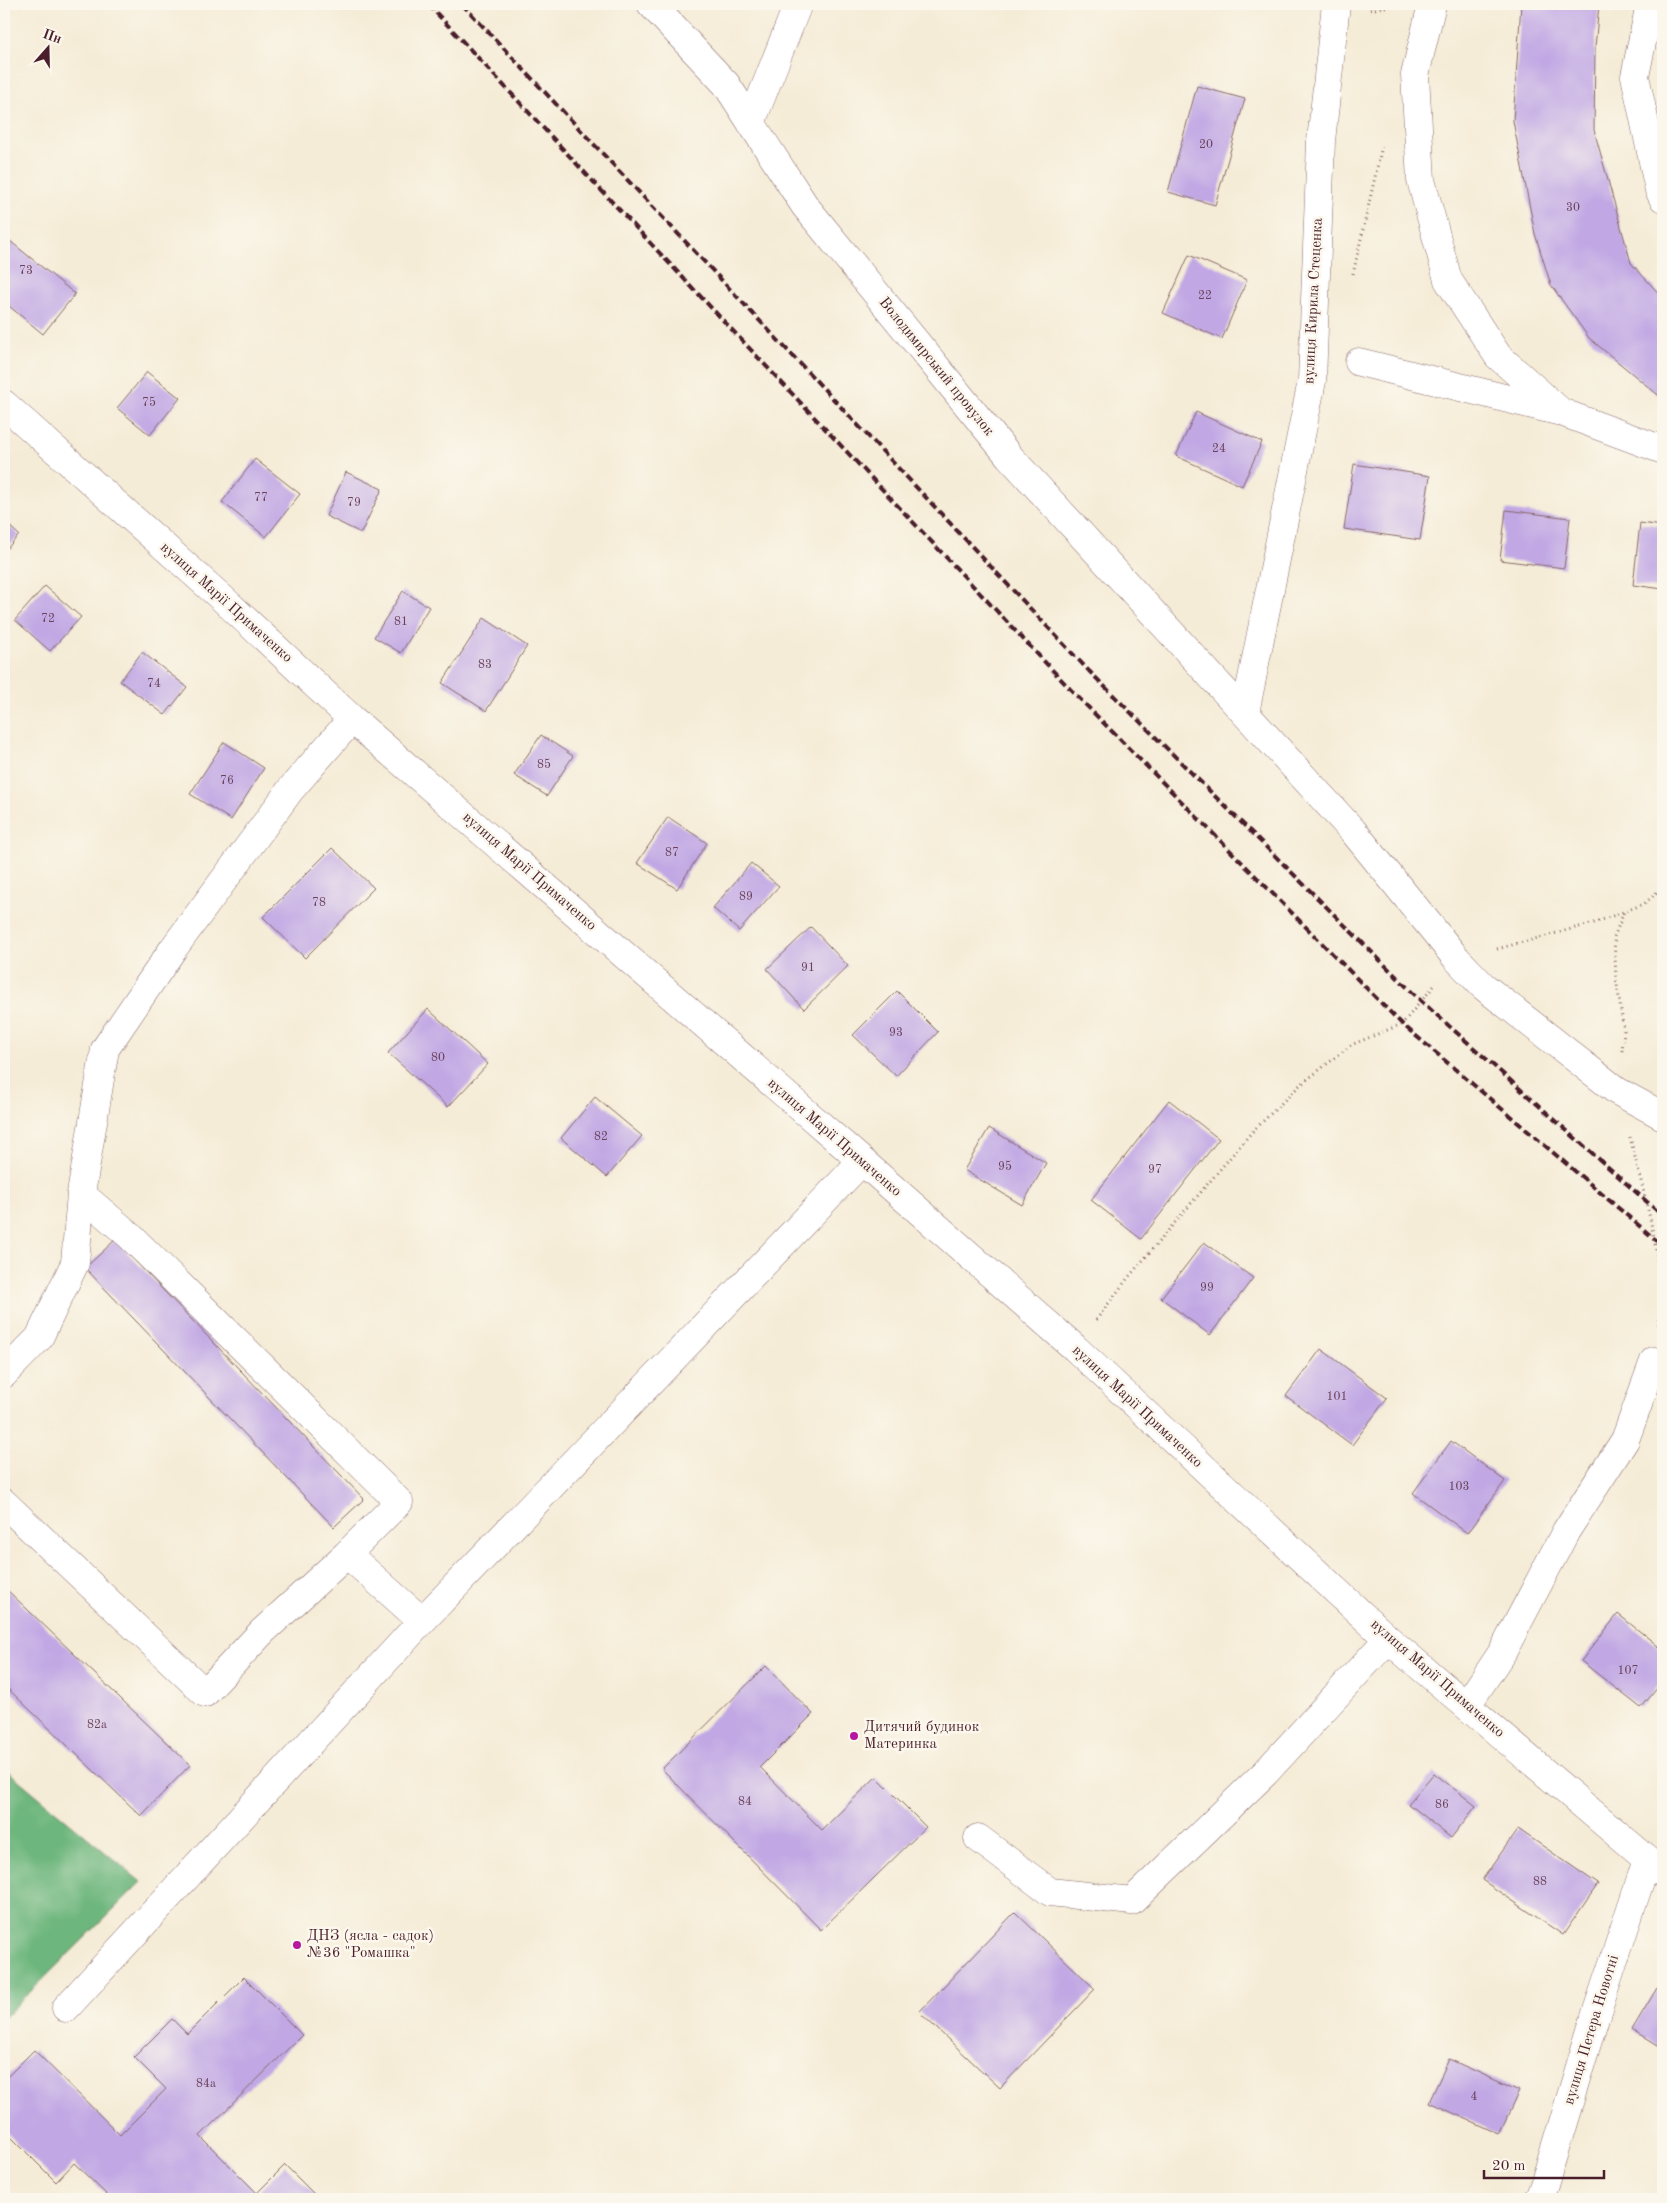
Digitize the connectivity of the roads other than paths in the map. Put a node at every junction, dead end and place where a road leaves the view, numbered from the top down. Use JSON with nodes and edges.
{"nodes":[{"id":1,"x":651,"y":4,"type":"edge"},
{"id":2,"x":798,"y":4,"type":"edge"},
{"id":3,"x":1336,"y":4,"type":"edge"},
{"id":4,"x":1432,"y":4,"type":"edge"},
{"id":5,"x":1650,"y":4,"type":"edge"},
{"id":6,"x":751,"y":124,"type":"junction"},
{"id":7,"x":1663,"y":198,"type":"edge"},
{"id":8,"x":1359,"y":362,"type":"dead end"},
{"id":9,"x":4,"y":404,"type":"edge"},
{"id":10,"x":1561,"y":412,"type":"junction"},
{"id":11,"x":1663,"y":450,"type":"edge"},
{"id":12,"x":1245,"y":713,"type":"junction"},
{"id":13,"x":352,"y":719,"type":"junction"},
{"id":14,"x":1663,"y":1116,"type":"edge"},
{"id":15,"x":862,"y":1161,"type":"junction"},
{"id":16,"x":81,"y":1194,"type":"junction"},
{"id":17,"x":1654,"y":1361,"type":"dead end"},
{"id":18,"x":4,"y":1374,"type":"edge"},
{"id":19,"x":4,"y":1503,"type":"edge"},
{"id":20,"x":347,"y":1554,"type":"junction"},
{"id":21,"x":422,"y":1621,"type":"junction"},
{"id":22,"x":1388,"y":1639,"type":"junction"},
{"id":23,"x":1467,"y":1705,"type":"junction"},
{"id":24,"x":978,"y":1838,"type":"dead end"},
{"id":25,"x":1655,"y":1867,"type":"edge"},
{"id":26,"x":66,"y":2008,"type":"dead end"},
{"id":27,"x":1538,"y":2199,"type":"edge"}],
"edges":[{"from":1,"to":6,"type":"street","name":"Володимирський провулок"},
{"from":2,"to":6,"type":"street"},
{"from":3,"to":12,"type":"street","name":"вулиця Кирила Стеценка"},
{"from":4,"to":10,"type":"street"},
{"from":5,"to":7,"type":"street"},
{"from":6,"to":12,"type":"street","name":"Володимирський провулок"},
{"from":8,"to":10,"type":"street"},
{"from":9,"to":13,"type":"street","name":"вулиця Марії Примаченко"},
{"from":10,"to":11,"type":"street"},
{"from":12,"to":14,"type":"street","name":"Володимирський провулок"},
{"from":13,"to":15,"type":"street","name":"вулиця Марії Примаченко"},
{"from":13,"to":16,"type":"street"},
{"from":15,"to":21,"type":"street"},
{"from":15,"to":22,"type":"street","name":"вулиця Марії Примаченко"},
{"from":16,"to":18,"type":"street"},
{"from":16,"to":20,"type":"street"},
{"from":17,"to":23,"type":"street"},
{"from":19,"to":20,"type":"street"},
{"from":20,"to":21,"type":"street"},
{"from":21,"to":26,"type":"street"},
{"from":22,"to":23,"type":"street","name":"вулиця Марії Примаченко"},
{"from":22,"to":24,"type":"street"},
{"from":23,"to":25,"type":"street","name":"вулиця Марії Примаченко"},
{"from":25,"to":27,"type":"street","name":"вулиця Петера Новотні"}]}
